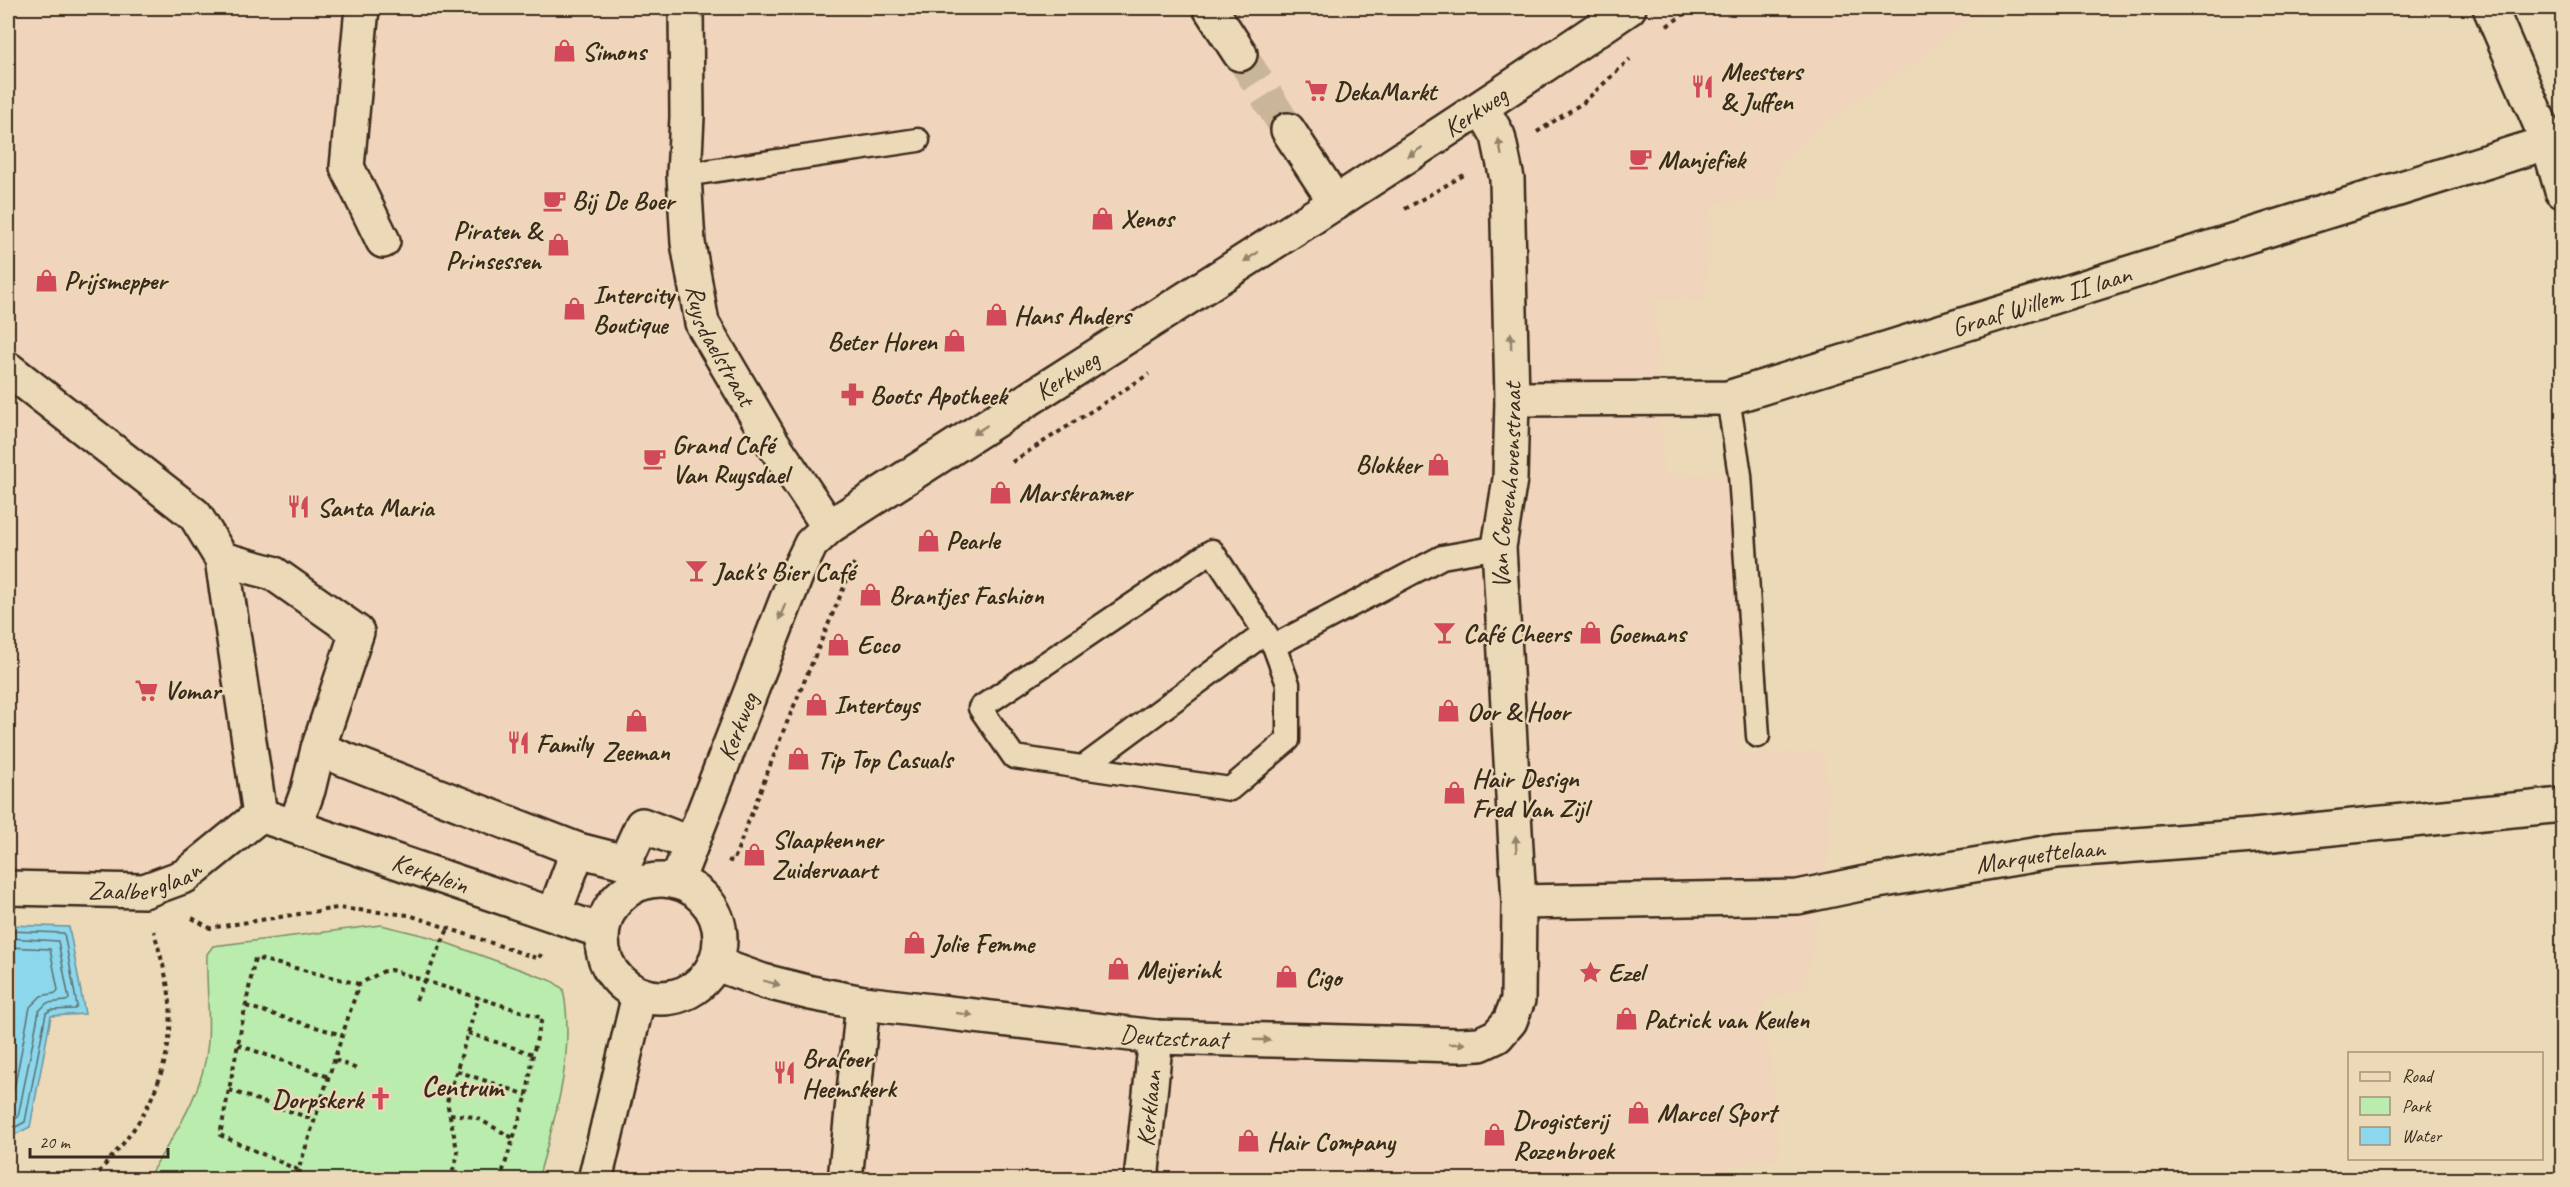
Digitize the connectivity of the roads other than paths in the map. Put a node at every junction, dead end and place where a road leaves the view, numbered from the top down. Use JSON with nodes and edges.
{"nodes":[{"id":1,"x":362,"y":8,"type":"edge"},
{"id":2,"x":686,"y":8,"type":"edge"},
{"id":3,"x":1210,"y":8,"type":"edge"},
{"id":4,"x":1629,"y":8,"type":"edge"},
{"id":5,"x":2490,"y":8,"type":"edge"},
{"id":6,"x":1240,"y":54,"type":"tunnel mouth"},
{"id":7,"x":1482,"y":108,"type":"junction"},
{"id":8,"x":1288,"y":130,"type":"tunnel mouth"},
{"id":9,"x":2555,"y":140,"type":"edge"},
{"id":10,"x":918,"y":141,"type":"dead end"},
{"id":11,"x":684,"y":175,"type":"junction"},
{"id":12,"x":2562,"y":191,"type":"edge"},
{"id":13,"x":1335,"y":203,"type":"junction"},
{"id":14,"x":384,"y":241,"type":"dead end"},
{"id":15,"x":8,"y":369,"type":"edge"},
{"id":16,"x":1728,"y":398,"type":"junction"},
{"id":17,"x":1512,"y":399,"type":"junction"},
{"id":18,"x":829,"y":527,"type":"junction"},
{"id":19,"x":1499,"y":547,"type":"junction"},
{"id":20,"x":222,"y":559,"type":"junction"},
{"id":21,"x":1269,"y":639,"type":"junction"},
{"id":22,"x":1758,"y":736,"type":"dead end"},
{"id":23,"x":318,"y":749,"type":"junction"},
{"id":24,"x":1082,"y":768,"type":"junction"},
{"id":25,"x":2562,"y":805,"type":"edge"},
{"id":26,"x":260,"y":815,"type":"junction"},
{"id":27,"x":295,"y":826,"type":"junction"},
{"id":28,"x":691,"y":844,"type":"junction"},
{"id":29,"x":578,"y":850,"type":"junction"},
{"id":30,"x":677,"y":881,"type":"junction"},
{"id":31,"x":8,"y":888,"type":"edge"},
{"id":32,"x":1519,"y":902,"type":"junction"},
{"id":33,"x":554,"y":914,"type":"junction"},
{"id":34,"x":601,"y":931,"type":"junction"},
{"id":35,"x":716,"y":964,"type":"junction"},
{"id":36,"x":639,"y":995,"type":"junction"},
{"id":37,"x":863,"y":1003,"type":"junction"},
{"id":38,"x":1156,"y":1037,"type":"junction"},
{"id":39,"x":595,"y":1179,"type":"edge"},
{"id":40,"x":845,"y":1179,"type":"edge"},
{"id":41,"x":1141,"y":1179,"type":"edge"}],
"edges":[{"from":1,"to":14,"type":"street"},
{"from":2,"to":11,"type":"street","name":"Ruysdaelstraat"},
{"from":3,"to":6,"type":"street"},
{"from":4,"to":7,"type":"street","name":"Kerkweg"},
{"from":5,"to":9,"type":"street"},
{"from":7,"to":13,"type":"street","name":"Kerkweg","one_way":true},
{"from":17,"to":7,"type":"street","name":"Van Coevenhovenstraat","one_way":true},
{"from":8,"to":13,"type":"street"},
{"from":9,"to":12,"type":"street"},
{"from":9,"to":16,"type":"street","name":"Graaf Willem II laan"},
{"from":10,"to":11,"type":"lane"},
{"from":11,"to":18,"type":"street","name":"Ruysdaelstraat"},
{"from":13,"to":18,"type":"street","name":"Kerkweg","one_way":true},
{"from":15,"to":20,"type":"street"},
{"from":16,"to":17,"type":"street","name":"Graaf Willem II laan"},
{"from":16,"to":22,"type":"lane"},
{"from":17,"to":19,"type":"street","name":"Van Coevenhovenstraat"},
{"from":18,"to":28,"type":"street","name":"Kerkweg","one_way":true},
{"from":19,"to":21,"type":"lane"},
{"from":32,"to":19,"type":"street","name":"Van Coevenhovenstraat","one_way":true},
{"from":20,"to":23,"type":"street"},
{"from":20,"to":26,"type":"street"},
{"from":21,"to":24,"type":"lane"},
{"from":21,"to":24,"type":"lane"},
{"from":21,"to":24,"type":"lane"},
{"from":23,"to":27,"type":"street"},
{"from":23,"to":29,"type":"street"},
{"from":25,"to":32,"type":"street","name":"Marquettelaan"},
{"from":26,"to":27,"type":"street","name":"Kerkplein"},
{"from":26,"to":31,"type":"street","name":"Zaalberglaan"},
{"from":27,"to":33,"type":"street","name":"Kerkplein"},
{"from":28,"to":29,"type":"street"},
{"from":28,"to":30,"type":"street","name":"Kerkweg"},
{"from":29,"to":33,"type":"street"},
{"from":30,"to":34,"type":"street"},
{"from":30,"to":35,"type":"street"},
{"from":38,"to":32,"type":"street","name":"Deutzstraat","one_way":true},
{"from":33,"to":34,"type":"street","name":"Kerkplein"},
{"from":34,"to":36,"type":"street"},
{"from":35,"to":36,"type":"street"},
{"from":35,"to":37,"type":"street","name":"Deutzstraat","one_way":true},
{"from":36,"to":39,"type":"street"},
{"from":37,"to":38,"type":"street","name":"Deutzstraat","one_way":true},
{"from":37,"to":40,"type":"street"},
{"from":38,"to":41,"type":"street","name":"Kerklaan"}]}
